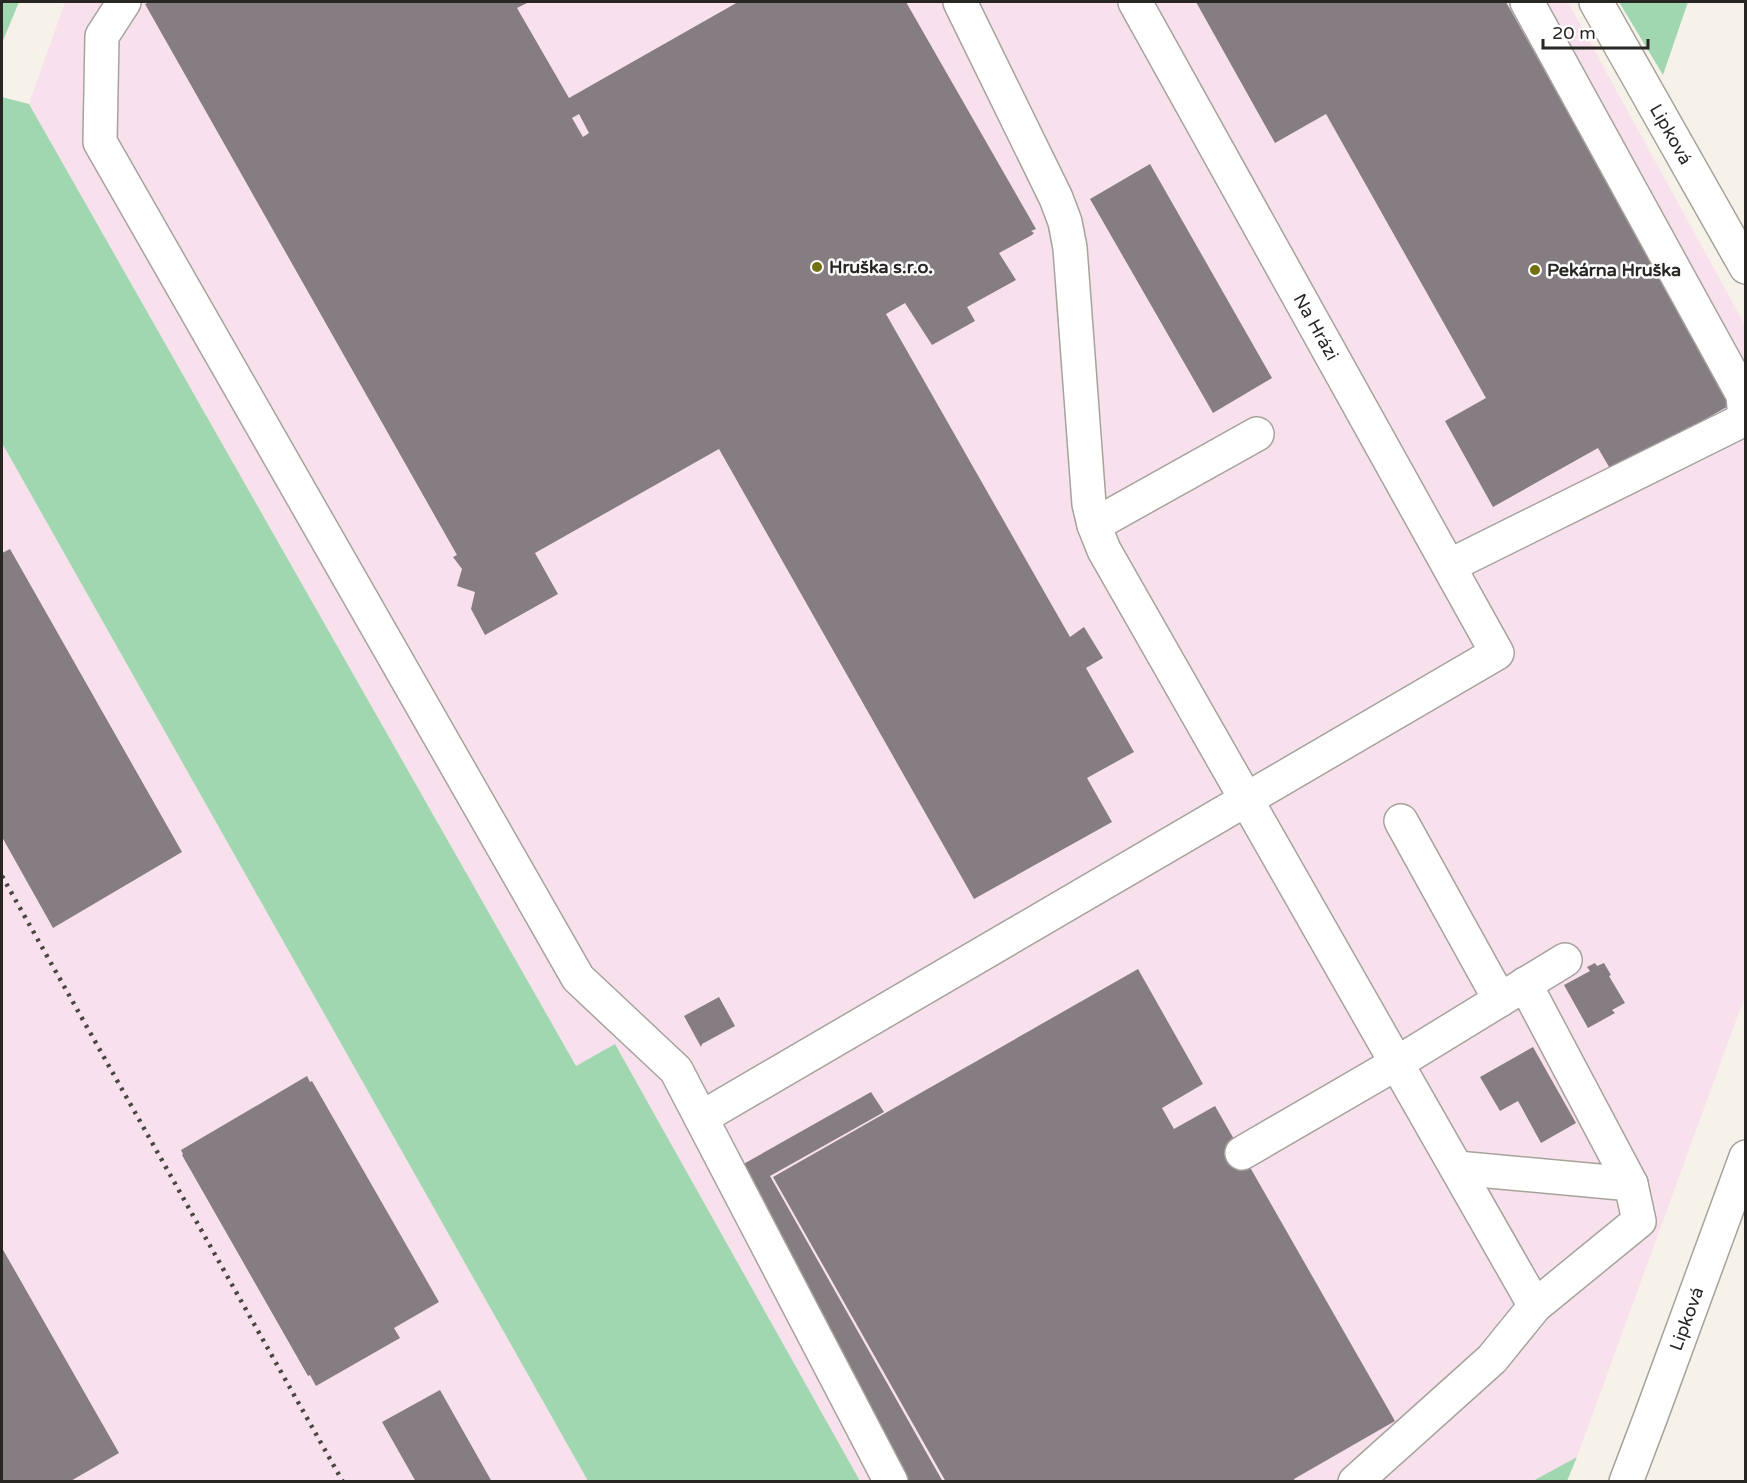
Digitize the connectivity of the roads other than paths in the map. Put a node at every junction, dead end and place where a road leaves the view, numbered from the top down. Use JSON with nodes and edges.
{"nodes":[{"id":1,"x":124,"y":2,"type":"edge"},
{"id":2,"x":960,"y":2,"type":"edge"},
{"id":3,"x":1135,"y":2,"type":"edge"},
{"id":4,"x":1527,"y":2,"type":"edge"},
{"id":5,"x":1596,"y":2,"type":"edge"},
{"id":6,"x":1746,"y":267,"type":"edge"},
{"id":7,"x":1257,"y":434,"type":"dead end"},
{"id":8,"x":1094,"y":525,"type":"junction"},
{"id":9,"x":1449,"y":566,"type":"junction"},
{"id":10,"x":1246,"y":799,"type":"junction"},
{"id":11,"x":1401,"y":821,"type":"dead end"},
{"id":12,"x":1565,"y":960,"type":"dead end"},
{"id":13,"x":1512,"y":992,"type":"junction"},
{"id":14,"x":1397,"y":1063,"type":"junction"},
{"id":15,"x":701,"y":1118,"type":"junction"},
{"id":16,"x":1242,"y":1153,"type":"dead end"},
{"id":17,"x":1746,"y":1157,"type":"edge"},
{"id":18,"x":1457,"y":1168,"type":"junction"},
{"id":19,"x":1631,"y":1184,"type":"junction"},
{"id":20,"x":1535,"y":1306,"type":"junction"},
{"id":21,"x":891,"y":1482,"type":"edge"},
{"id":22,"x":1355,"y":1482,"type":"edge"},
{"id":23,"x":1626,"y":1482,"type":"edge"}],
"edges":[{"from":1,"to":15,"type":"street"},
{"from":2,"to":8,"type":"street"},
{"from":3,"to":9,"type":"street","name":"Na Hrázi"},
{"from":4,"to":9,"type":"street"},
{"from":5,"to":6,"type":"street","name":"Lipková"},
{"from":7,"to":8,"type":"street"},
{"from":8,"to":10,"type":"street"},
{"from":9,"to":10,"type":"street","name":"Na Hrázi"},
{"from":10,"to":14,"type":"street"},
{"from":10,"to":15,"type":"street"},
{"from":11,"to":13,"type":"street"},
{"from":12,"to":13,"type":"street"},
{"from":13,"to":14,"type":"street"},
{"from":13,"to":19,"type":"street"},
{"from":14,"to":16,"type":"street"},
{"from":14,"to":18,"type":"street"},
{"from":15,"to":21,"type":"street"},
{"from":17,"to":23,"type":"street","name":"Lipková"},
{"from":18,"to":19,"type":"street"},
{"from":18,"to":20,"type":"street"},
{"from":19,"to":20,"type":"street"},
{"from":20,"to":22,"type":"street"}]}
